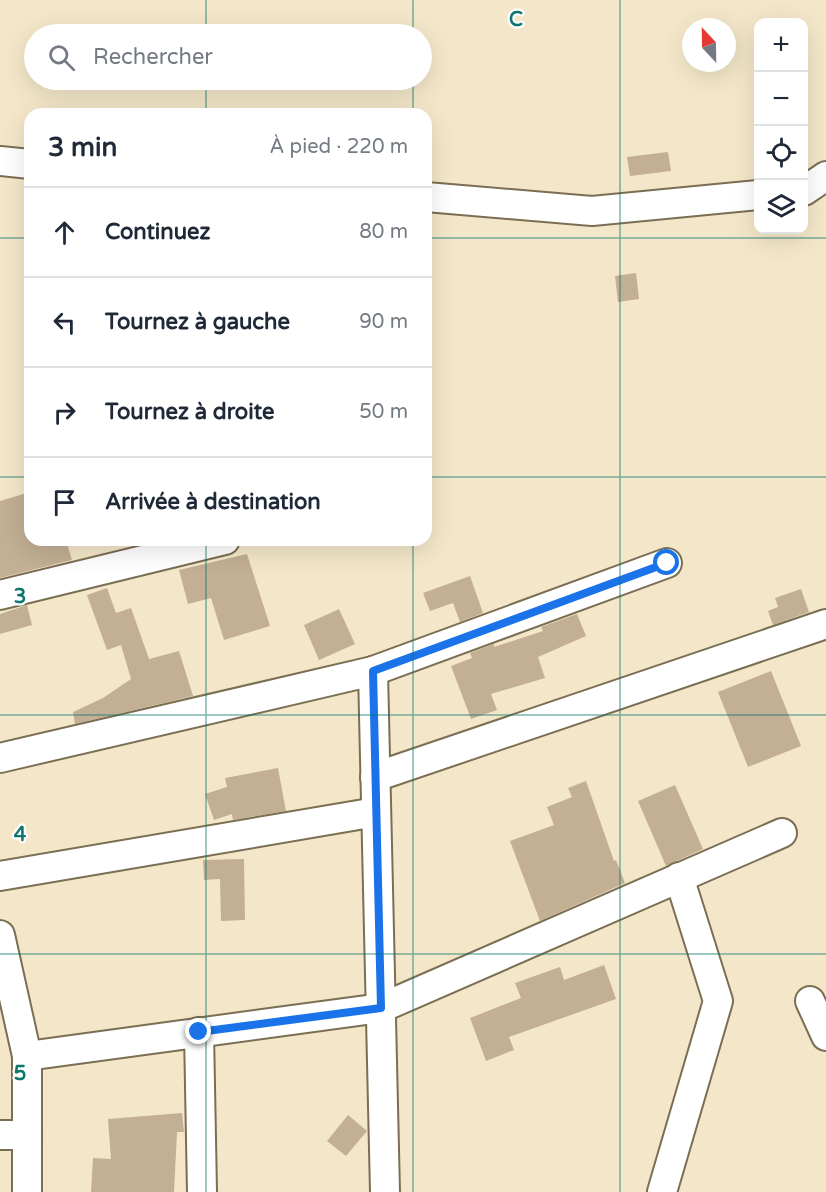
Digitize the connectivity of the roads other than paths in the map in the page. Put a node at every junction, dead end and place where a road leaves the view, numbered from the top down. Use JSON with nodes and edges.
{"nodes":[{"id":1,"x":0,"y":161,"type":"edge"},
{"id":2,"x":24,"y":163,"type":"edge"},
{"id":3,"x":826,"y":176,"type":"edge"},
{"id":4,"x":808,"y":188,"type":"edge"},
{"id":5,"x":754,"y":195,"type":"edge"},
{"id":6,"x":432,"y":198,"type":"edge"},
{"id":7,"x":200,"y":546,"type":"edge"},
{"id":8,"x":667,"y":563,"type":"dead end"},
{"id":9,"x":0,"y":595,"type":"edge"},
{"id":10,"x":826,"y":624,"type":"edge"},
{"id":11,"x":373,"y":671,"type":"junction"},
{"id":12,"x":0,"y":758,"type":"edge"},
{"id":13,"x":375,"y":777,"type":"junction"},
{"id":14,"x":376,"y":812,"type":"junction"},
{"id":15,"x":782,"y":833,"type":"dead end"},
{"id":16,"x":0,"y":876,"type":"edge"},
{"id":17,"x":679,"y":877,"type":"junction"},
{"id":18,"x":1,"y":944,"type":"edge"},
{"id":19,"x":810,"y":1001,"type":"dead end"},
{"id":20,"x":381,"y":1008,"type":"junction"},
{"id":21,"x":199,"y":1032,"type":"junction"},
{"id":22,"x":826,"y":1036,"type":"edge"},
{"id":23,"x":27,"y":1056,"type":"junction"},
{"id":24,"x":14,"y":1135,"type":"edge"},
{"id":25,"x":27,"y":1192,"type":"edge"},
{"id":26,"x":202,"y":1192,"type":"edge"},
{"id":27,"x":385,"y":1192,"type":"edge"},
{"id":28,"x":662,"y":1192,"type":"edge"}],
"edges":[{"from":1,"to":2,"type":"street"},
{"from":3,"to":4,"type":"street"},
{"from":5,"to":6,"type":"street"},
{"from":7,"to":9,"type":"street"},
{"from":8,"to":11,"type":"street"},
{"from":10,"to":13,"type":"street"},
{"from":11,"to":12,"type":"street"},
{"from":11,"to":13,"type":"street"},
{"from":13,"to":14,"type":"street"},
{"from":14,"to":16,"type":"street"},
{"from":14,"to":20,"type":"street"},
{"from":15,"to":17,"type":"street"},
{"from":17,"to":20,"type":"street"},
{"from":17,"to":28,"type":"street"},
{"from":18,"to":23,"type":"street"},
{"from":19,"to":22,"type":"street"},
{"from":20,"to":21,"type":"street"},
{"from":20,"to":27,"type":"street"},
{"from":21,"to":23,"type":"street"},
{"from":21,"to":26,"type":"street"},
{"from":23,"to":24,"type":"street"},
{"from":24,"to":25,"type":"street"}]}
